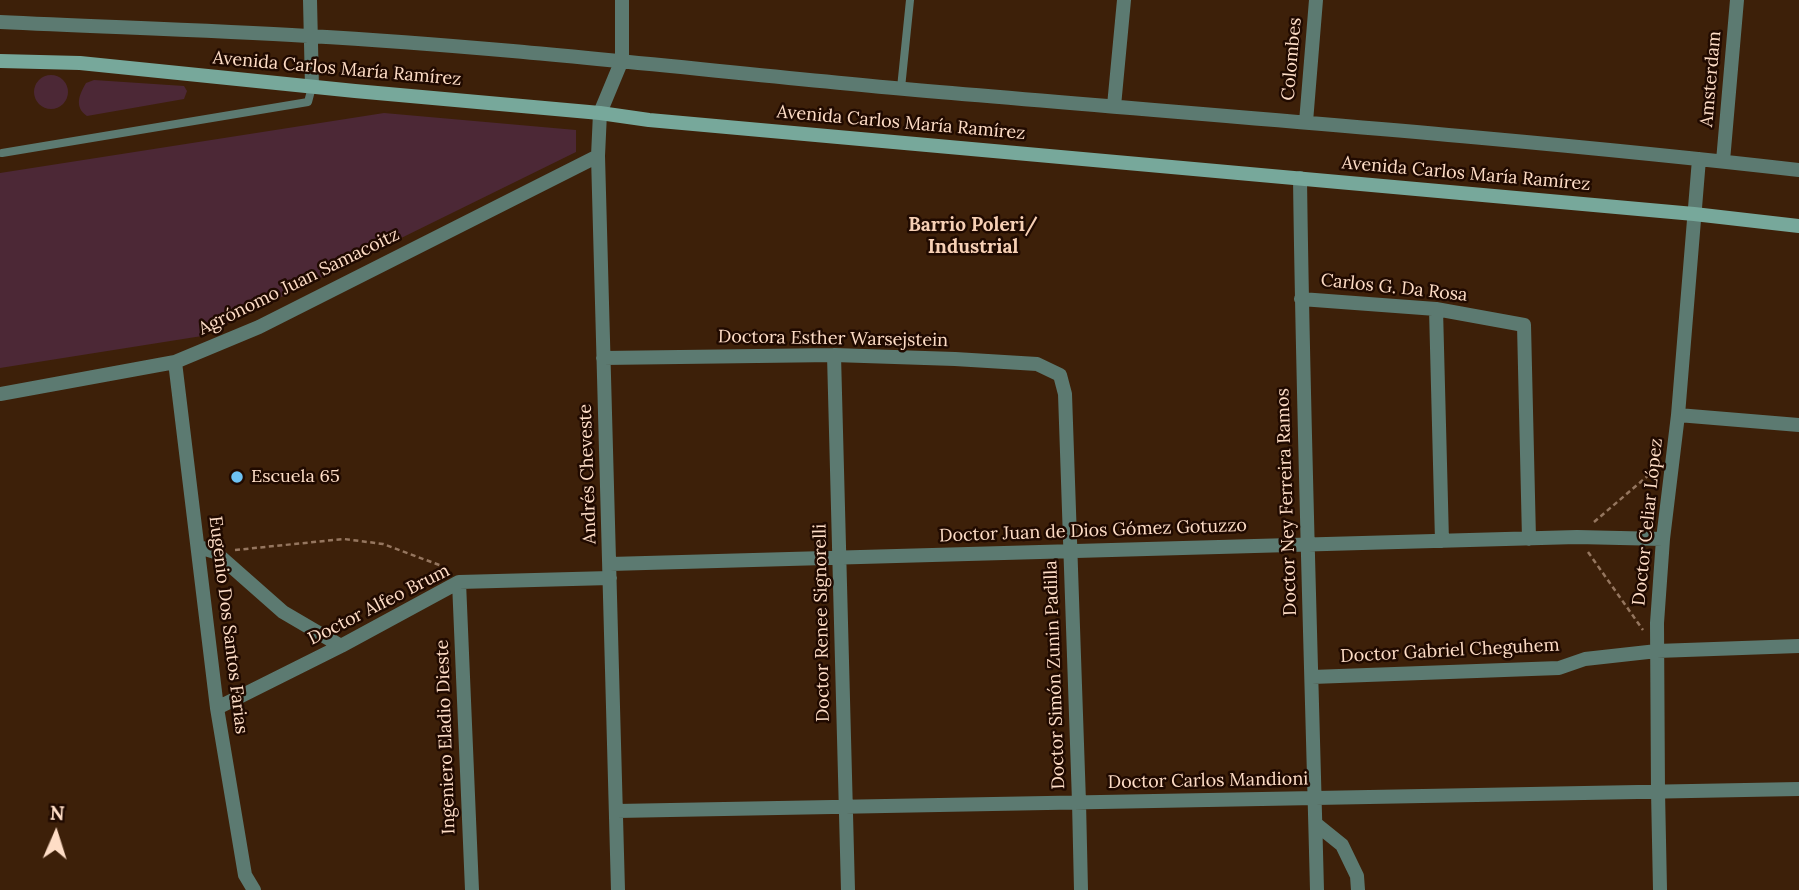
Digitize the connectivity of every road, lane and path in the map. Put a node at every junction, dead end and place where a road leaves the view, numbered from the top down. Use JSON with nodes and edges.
{"nodes":[{"id":1,"x":310,"y":0,"type":"edge"},
{"id":2,"x":622,"y":0,"type":"edge"},
{"id":3,"x":910,"y":0,"type":"edge"},
{"id":4,"x":1124,"y":0,"type":"edge"},
{"id":5,"x":1316,"y":0,"type":"edge"},
{"id":6,"x":1737,"y":0,"type":"edge"},
{"id":7,"x":0,"y":22,"type":"edge"},
{"id":8,"x":310,"y":36,"type":"junction"},
{"id":9,"x":622,"y":60,"type":"junction"},
{"id":10,"x":0,"y":61,"type":"edge"},
{"id":11,"x":312,"y":87,"type":"junction"},
{"id":12,"x":901,"y":88,"type":"junction"},
{"id":13,"x":1114,"y":106,"type":"junction"},
{"id":14,"x":600,"y":113,"type":"junction"},
{"id":15,"x":1306,"y":122,"type":"junction"},
{"id":16,"x":2,"y":153,"type":"dead end"},
{"id":17,"x":598,"y":156,"type":"junction"},
{"id":18,"x":1699,"y":159,"type":"junction"},
{"id":19,"x":1723,"y":161,"type":"junction"},
{"id":20,"x":1799,"y":170,"type":"edge"},
{"id":21,"x":1300,"y":178,"type":"junction"},
{"id":22,"x":1694,"y":214,"type":"junction"},
{"id":23,"x":1799,"y":226,"type":"edge"},
{"id":24,"x":1301,"y":299,"type":"junction"},
{"id":25,"x":1436,"y":309,"type":"junction"},
{"id":26,"x":834,"y":355,"type":"junction"},
{"id":27,"x":603,"y":358,"type":"junction"},
{"id":28,"x":175,"y":362,"type":"junction"},
{"id":29,"x":1060,"y":375,"type":"joint"},
{"id":30,"x":0,"y":394,"type":"edge"},
{"id":31,"x":1678,"y":415,"type":"junction"},
{"id":32,"x":1799,"y":425,"type":"edge"},
{"id":33,"x":1674,"y":453,"type":"junction"},
{"id":34,"x":1577,"y":537,"type":"junction"},
{"id":35,"x":1529,"y":539,"type":"junction"},
{"id":36,"x":1663,"y":539,"type":"junction"},
{"id":37,"x":1442,"y":541,"type":"junction"},
{"id":38,"x":1307,"y":545,"type":"junction"},
{"id":39,"x":199,"y":547,"type":"junction"},
{"id":40,"x":1070,"y":551,"type":"junction"},
{"id":41,"x":215,"y":552,"type":"junction"},
{"id":42,"x":840,"y":558,"type":"junction"},
{"id":43,"x":610,"y":571,"type":"junction"},
{"id":44,"x":459,"y":582,"type":"junction"},
{"id":45,"x":341,"y":646,"type":"junction"},
{"id":46,"x":1799,"y":646,"type":"edge"},
{"id":47,"x":1657,"y":650,"type":"junction"},
{"id":48,"x":1312,"y":677,"type":"junction"},
{"id":49,"x":217,"y":708,"type":"junction"},
{"id":50,"x":1799,"y":789,"type":"edge"},
{"id":51,"x":1658,"y":791,"type":"junction"},
{"id":52,"x":1315,"y":798,"type":"junction"},
{"id":53,"x":1079,"y":802,"type":"junction"},
{"id":54,"x":846,"y":807,"type":"junction"},
{"id":55,"x":617,"y":811,"type":"junction"},
{"id":56,"x":1316,"y":824,"type":"junction"},
{"id":57,"x":254,"y":890,"type":"edge"},
{"id":58,"x":472,"y":890,"type":"edge"},
{"id":59,"x":618,"y":890,"type":"edge"},
{"id":60,"x":848,"y":890,"type":"edge"},
{"id":61,"x":1080,"y":890,"type":"edge"},
{"id":62,"x":1318,"y":890,"type":"edge"},
{"id":63,"x":1358,"y":890,"type":"edge"},
{"id":64,"x":1660,"y":890,"type":"edge"}],
"edges":[{"from":1,"to":8,"type":"street"},
{"from":2,"to":9,"type":"street"},
{"from":3,"to":12,"type":"lane"},
{"from":4,"to":13,"type":"street"},
{"from":5,"to":15,"type":"street","name":"Colombes"},
{"from":6,"to":19,"type":"street","name":"Amsterdam"},
{"from":7,"to":8,"type":"street","name":"Avenida Carlos María Ramírez"},
{"from":8,"to":9,"type":"street","name":"Avenida Carlos María Ramírez"},
{"from":8,"to":11,"type":"street"},
{"from":9,"to":12,"type":"street","name":"Avenida Carlos María Ramírez"},
{"from":9,"to":14,"type":"street","name":"Andrés Cheveste"},
{"from":10,"to":11,"type":"street","name":"Avenida Carlos María Ramírez"},
{"from":11,"to":14,"type":"street","name":"Avenida Carlos María Ramírez"},
{"from":11,"to":16,"type":"lane"},
{"from":12,"to":13,"type":"street","name":"Avenida Carlos María Ramírez"},
{"from":13,"to":15,"type":"street","name":"Avenida Carlos María Ramírez"},
{"from":14,"to":17,"type":"street","name":"Andrés Cheveste"},
{"from":14,"to":21,"type":"street","name":"Avenida Carlos María Ramírez"},
{"from":15,"to":18,"type":"street","name":"Avenida Carlos María Ramírez"},
{"from":17,"to":27,"type":"street","name":"Andrés Cheveste"},
{"from":17,"to":28,"type":"street","name":"Agrónomo Juan Samacoitz"},
{"from":18,"to":19,"type":"street","name":"Avenida Carlos María Ramírez"},
{"from":18,"to":22,"type":"street","name":"Doctor Celiar López"},
{"from":19,"to":20,"type":"street","name":"Avenida Carlos María Ramírez"},
{"from":21,"to":22,"type":"street","name":"Avenida Carlos María Ramírez"},
{"from":21,"to":24,"type":"street","name":"Doctor Ney Ferreira Ramos"},
{"from":22,"to":23,"type":"street","name":"Avenida Carlos María Ramírez"},
{"from":22,"to":31,"type":"street","name":"Doctor Celiar López"},
{"from":24,"to":25,"type":"street","name":"Carlos G. Da Rosa"},
{"from":24,"to":38,"type":"street","name":"Doctor Ney Ferreira Ramos"},
{"from":25,"to":35,"type":"street","name":"Carlos G. Da Rosa"},
{"from":25,"to":37,"type":"street"},
{"from":26,"to":27,"type":"street","name":"Doctora Esther Warsejstein"},
{"from":26,"to":29,"type":"street","name":"Doctora Esther Warsejstein"},
{"from":26,"to":42,"type":"street","name":"Doctor Renee Signorelli"},
{"from":27,"to":43,"type":"street","name":"Andrés Cheveste"},
{"from":28,"to":30,"type":"street","name":"Agrónomo Juan Samacoitz"},
{"from":28,"to":39,"type":"street","name":"Eugenio Dos Santos Farias"},
{"from":29,"to":40,"type":"street","name":"Doctor Simón Zunin Padilla"},
{"from":31,"to":32,"type":"street"},
{"from":31,"to":33,"type":"street","name":"Doctor Celiar López"},
{"from":33,"to":34,"type":"path"},
{"from":33,"to":36,"type":"street","name":"Doctor Celiar López"},
{"from":34,"to":35,"type":"street","name":"Doctor Juan de Dios Gómez Gotuzzo"},
{"from":34,"to":36,"type":"street","name":"Doctor Juan de Dios Gómez Gotuzzo"},
{"from":34,"to":47,"type":"path"},
{"from":35,"to":37,"type":"street","name":"Doctor Juan de Dios Gómez Gotuzzo"},
{"from":36,"to":47,"type":"street","name":"Doctor Celiar López"},
{"from":37,"to":38,"type":"street","name":"Doctor Juan de Dios Gómez Gotuzzo"},
{"from":38,"to":40,"type":"street","name":"Doctor Juan de Dios Gómez Gotuzzo"},
{"from":38,"to":48,"type":"street","name":"Doctor Ney Ferreira Ramos"},
{"from":39,"to":41,"type":"street"},
{"from":39,"to":49,"type":"street","name":"Eugenio Dos Santos Farias"},
{"from":40,"to":42,"type":"street","name":"Doctor Juan de Dios Gómez Gotuzzo"},
{"from":40,"to":53,"type":"street","name":"Doctor Simón Zunin Padilla"},
{"from":41,"to":44,"type":"path"},
{"from":41,"to":45,"type":"street"},
{"from":42,"to":43,"type":"street","name":"Doctor Juan de Dios Gómez Gotuzzo"},
{"from":42,"to":54,"type":"street","name":"Doctor Renee Signorelli"},
{"from":43,"to":44,"type":"street","name":"Doctor Alfeo Brum"},
{"from":43,"to":55,"type":"street","name":"Andrés Cheveste"},
{"from":44,"to":45,"type":"street","name":"Doctor Alfeo Brum"},
{"from":44,"to":58,"type":"street","name":"Ingeniero Eladio Dieste"},
{"from":45,"to":49,"type":"street","name":"Doctor Alfeo Brum"},
{"from":46,"to":47,"type":"street","name":"Doctor Gabriel Cheguhem"},
{"from":47,"to":48,"type":"street","name":"Doctor Gabriel Cheguhem"},
{"from":47,"to":51,"type":"street","name":"Doctor Celiar López"},
{"from":48,"to":52,"type":"street","name":"Doctor Ney Ferreira Ramos"},
{"from":49,"to":57,"type":"street","name":"Eugenio Dos Santos Farias"},
{"from":50,"to":51,"type":"street","name":"Doctor Carlos Mandioni"},
{"from":51,"to":52,"type":"street","name":"Doctor Carlos Mandioni"},
{"from":51,"to":64,"type":"street","name":"Doctor Celiar López"},
{"from":52,"to":53,"type":"street","name":"Doctor Carlos Mandioni"},
{"from":52,"to":56,"type":"street","name":"Doctor Ney Ferreira Ramos"},
{"from":53,"to":54,"type":"street","name":"Doctor Carlos Mandioni"},
{"from":53,"to":61,"type":"street","name":"Doctor Simón Zunin Padilla"},
{"from":54,"to":55,"type":"street","name":"Doctor Carlos Mandioni"},
{"from":54,"to":60,"type":"street","name":"Doctor Renee Signorelli"},
{"from":55,"to":59,"type":"street","name":"Andrés Cheveste"},
{"from":56,"to":62,"type":"street","name":"Doctor Ney Ferreira Ramos"},
{"from":56,"to":63,"type":"street"}]}
